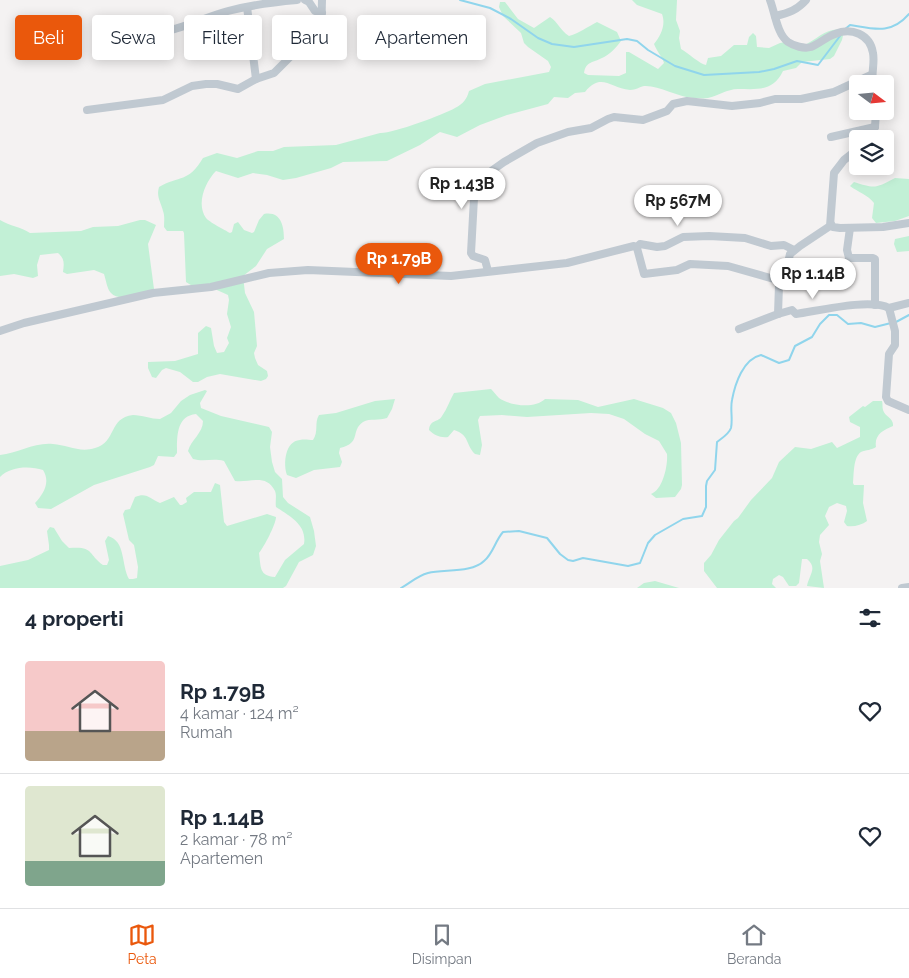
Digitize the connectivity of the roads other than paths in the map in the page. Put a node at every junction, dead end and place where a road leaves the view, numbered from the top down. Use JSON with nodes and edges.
{"nodes":[{"id":1,"x":238,"y":0,"type":"edge"},
{"id":2,"x":297,"y":0,"type":"edge"},
{"id":3,"x":305,"y":0,"type":"edge"},
{"id":4,"x":322,"y":0,"type":"edge"},
{"id":5,"x":770,"y":0,"type":"edge"},
{"id":6,"x":806,"y":0,"type":"edge"},
{"id":7,"x":244,"y":8,"type":"junction"},
{"id":8,"x":322,"y":13,"type":"junction"},
{"id":9,"x":775,"y":16,"type":"junction"},
{"id":10,"x":174,"y":29,"type":"edge"},
{"id":11,"x":872,"y":75,"type":"edge"},
{"id":12,"x":256,"y":79,"type":"junction"},
{"id":13,"x":849,"y":87,"type":"edge"},
{"id":14,"x":87,"y":110,"type":"dead end"},
{"id":15,"x":875,"y":120,"type":"edge"},
{"id":16,"x":875,"y":127,"type":"junction"},
{"id":17,"x":873,"y":130,"type":"edge"},
{"id":18,"x":831,"y":137,"type":"dead end"},
{"id":19,"x":849,"y":156,"type":"edge"},
{"id":20,"x":909,"y":223,"type":"edge"},
{"id":21,"x":831,"y":224,"type":"junction"},
{"id":22,"x":850,"y":228,"type":"junction"},
{"id":23,"x":637,"y":247,"type":"junction"},
{"id":24,"x":794,"y":250,"type":"junction"},
{"id":25,"x":488,"y":271,"type":"junction"},
{"id":26,"x":781,"y":281,"type":"junction"},
{"id":27,"x":909,"y":303,"type":"edge"},
{"id":28,"x":875,"y":305,"type":"junction"},
{"id":29,"x":889,"y":308,"type":"junction"},
{"id":30,"x":778,"y":314,"type":"junction"},
{"id":31,"x":739,"y":329,"type":"dead end"},
{"id":32,"x":0,"y":331,"type":"edge"},
{"id":33,"x":909,"y":410,"type":"edge"},
{"id":34,"x":909,"y":587,"type":"edge"},
{"id":35,"x":902,"y":588,"type":"edge"}],
"edges":[{"from":1,"to":7,"type":"street"},
{"from":2,"to":7,"type":"street"},
{"from":3,"to":8,"type":"street"},
{"from":4,"to":8,"type":"street"},
{"from":5,"to":9,"type":"street"},
{"from":6,"to":9,"type":"street"},
{"from":7,"to":10,"type":"street"},
{"from":7,"to":12,"type":"street"},
{"from":8,"to":12,"type":"street"},
{"from":9,"to":11,"type":"street"},
{"from":12,"to":14,"type":"street"},
{"from":13,"to":25,"type":"street"},
{"from":15,"to":16,"type":"street"},
{"from":16,"to":17,"type":"street"},
{"from":16,"to":18,"type":"street"},
{"from":19,"to":21,"type":"street"},
{"from":20,"to":22,"type":"street"},
{"from":21,"to":22,"type":"street"},
{"from":21,"to":24,"type":"street"},
{"from":22,"to":28,"type":"street"},
{"from":23,"to":24,"type":"street"},
{"from":23,"to":25,"type":"street"},
{"from":23,"to":26,"type":"street"},
{"from":24,"to":26,"type":"street"},
{"from":25,"to":32,"type":"street"},
{"from":26,"to":30,"type":"street"},
{"from":27,"to":29,"type":"street"},
{"from":28,"to":29,"type":"street"},
{"from":28,"to":30,"type":"street"},
{"from":29,"to":33,"type":"street"},
{"from":30,"to":31,"type":"street"},
{"from":34,"to":35,"type":"street"}]}
